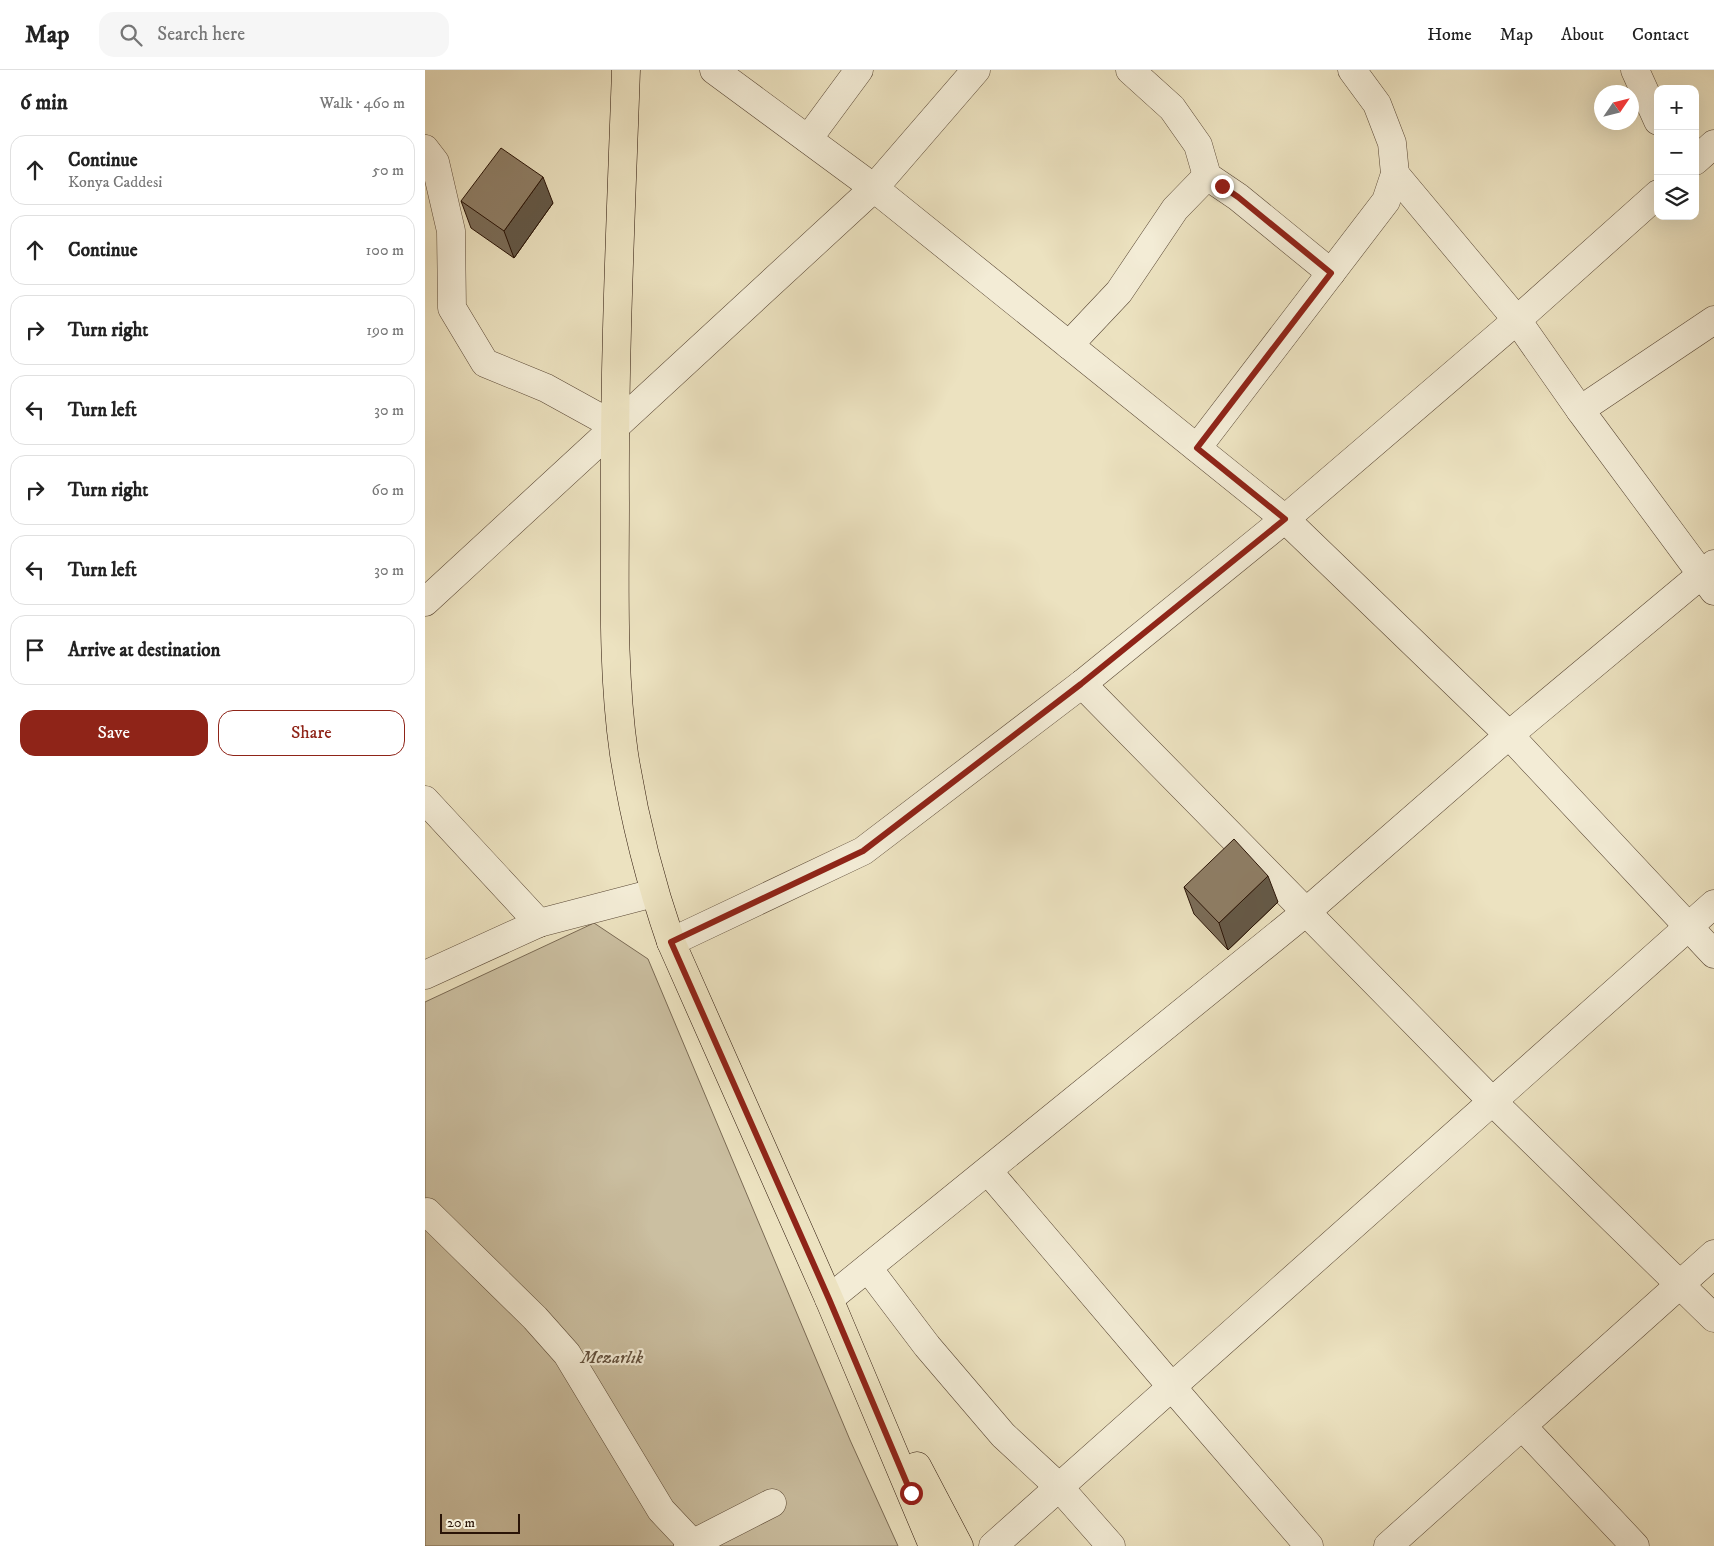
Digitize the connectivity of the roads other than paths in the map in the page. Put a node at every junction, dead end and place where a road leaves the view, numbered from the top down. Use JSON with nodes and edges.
{"nodes":[{"id":1,"x":626,"y":70,"type":"edge"},
{"id":2,"x":714,"y":70,"type":"edge"},
{"id":3,"x":859,"y":70,"type":"edge"},
{"id":4,"x":976,"y":70,"type":"edge"},
{"id":5,"x":1130,"y":70,"type":"edge"},
{"id":6,"x":1352,"y":70,"type":"edge"},
{"id":7,"x":1635,"y":70,"type":"edge"},
{"id":8,"x":1654,"y":112,"type":"edge"},
{"id":9,"x":807,"y":139,"type":"junction"},
{"id":10,"x":1714,"y":144,"type":"edge"},
{"id":11,"x":425,"y":149,"type":"edge"},
{"id":12,"x":1699,"y":157,"type":"edge"},
{"id":13,"x":1395,"y":174,"type":"junction"},
{"id":14,"x":1207,"y":176,"type":"junction"},
{"id":15,"x":874,"y":188,"type":"junction"},
{"id":16,"x":1654,"y":198,"type":"edge"},
{"id":17,"x":1331,"y":273,"type":"junction"},
{"id":18,"x":1517,"y":320,"type":"junction"},
{"id":19,"x":1714,"y":320,"type":"edge"},
{"id":20,"x":1069,"y":345,"type":"junction"},
{"id":21,"x":1580,"y":410,"type":"junction"},
{"id":22,"x":615,"y":426,"type":"junction"},
{"id":23,"x":1197,"y":448,"type":"junction"},
{"id":24,"x":1285,"y":519,"type":"junction"},
{"id":25,"x":1710,"y":577,"type":"edge"},
{"id":26,"x":425,"y":602,"type":"edge"},
{"id":27,"x":1081,"y":684,"type":"junction"},
{"id":28,"x":1509,"y":735,"type":"junction"},
{"id":29,"x":425,"y":800,"type":"edge"},
{"id":30,"x":654,"y":893,"type":"junction"},
{"id":31,"x":1714,"y":904,"type":"edge"},
{"id":32,"x":1306,"y":912,"type":"junction"},
{"id":33,"x":539,"y":923,"type":"junction"},
{"id":34,"x":1688,"y":927,"type":"junction"},
{"id":35,"x":671,"y":942,"type":"junction"},
{"id":36,"x":1714,"y":954,"type":"edge"},
{"id":37,"x":425,"y":976,"type":"edge"},
{"id":38,"x":1492,"y":1101,"type":"junction"},
{"id":39,"x":989,"y":1170,"type":"junction"},
{"id":40,"x":427,"y":1212,"type":"dead end"},
{"id":41,"x":1714,"y":1254,"type":"edge"},
{"id":42,"x":868,"y":1268,"type":"junction"},
{"id":43,"x":1679,"y":1284,"type":"junction"},
{"id":44,"x":829,"y":1299,"type":"junction"},
{"id":45,"x":1714,"y":1318,"type":"edge"},
{"id":46,"x":1171,"y":1386,"type":"junction"},
{"id":47,"x":1521,"y":1426,"type":"junction"},
{"id":48,"x":1059,"y":1487,"type":"junction"},
{"id":49,"x":772,"y":1503,"type":"dead end"},
{"id":50,"x":691,"y":1545,"type":"edge"},
{"id":51,"x":933,"y":1546,"type":"edge"},
{"id":52,"x":959,"y":1546,"type":"edge"},
{"id":53,"x":993,"y":1546,"type":"edge"},
{"id":54,"x":1111,"y":1546,"type":"edge"},
{"id":55,"x":1309,"y":1546,"type":"edge"},
{"id":56,"x":1388,"y":1546,"type":"edge"},
{"id":57,"x":1635,"y":1546,"type":"edge"}],
"edges":[{"from":1,"to":22,"type":"main road"},
{"from":2,"to":9,"type":"street"},
{"from":3,"to":9,"type":"street"},
{"from":4,"to":15,"type":"street"},
{"from":5,"to":14,"type":"street"},
{"from":6,"to":13,"type":"street"},
{"from":7,"to":8,"type":"street"},
{"from":9,"to":15,"type":"street"},
{"from":10,"to":12,"type":"street"},
{"from":11,"to":22,"type":"street"},
{"from":13,"to":17,"type":"street"},
{"from":13,"to":18,"type":"street"},
{"from":14,"to":17,"type":"street"},
{"from":14,"to":20,"type":"street"},
{"from":15,"to":20,"type":"street"},
{"from":15,"to":22,"type":"street"},
{"from":16,"to":18,"type":"street"},
{"from":17,"to":23,"type":"street"},
{"from":18,"to":21,"type":"street"},
{"from":18,"to":24,"type":"street"},
{"from":19,"to":21,"type":"street"},
{"from":20,"to":23,"type":"street"},
{"from":21,"to":25,"type":"street"},
{"from":22,"to":26,"type":"street"},
{"from":22,"to":30,"type":"main road"},
{"from":23,"to":24,"type":"street"},
{"from":24,"to":27,"type":"street"},
{"from":24,"to":28,"type":"street"},
{"from":25,"to":28,"type":"street"},
{"from":27,"to":32,"type":"street"},
{"from":27,"to":35,"type":"street"},
{"from":28,"to":32,"type":"street"},
{"from":28,"to":34,"type":"street"},
{"from":29,"to":33,"type":"street"},
{"from":30,"to":33,"type":"street"},
{"from":30,"to":35,"type":"main road"},
{"from":31,"to":34,"type":"street"},
{"from":32,"to":38,"type":"street"},
{"from":32,"to":39,"type":"street"},
{"from":33,"to":37,"type":"street"},
{"from":34,"to":36,"type":"street"},
{"from":34,"to":38,"type":"street"},
{"from":35,"to":44,"type":"main road"},
{"from":38,"to":43,"type":"street"},
{"from":38,"to":46,"type":"street"},
{"from":39,"to":42,"type":"street"},
{"from":39,"to":46,"type":"street"},
{"from":40,"to":50,"type":"street"},
{"from":41,"to":43,"type":"street"},
{"from":42,"to":44,"type":"street"},
{"from":42,"to":48,"type":"street"},
{"from":43,"to":45,"type":"street"},
{"from":43,"to":47,"type":"street"},
{"from":44,"to":51,"type":"main road"},
{"from":44,"to":52,"type":"main road"},
{"from":46,"to":48,"type":"street"},
{"from":46,"to":55,"type":"street"},
{"from":47,"to":56,"type":"street"},
{"from":47,"to":57,"type":"street"},
{"from":48,"to":53,"type":"street"},
{"from":48,"to":54,"type":"street"},
{"from":49,"to":50,"type":"street"}]}
